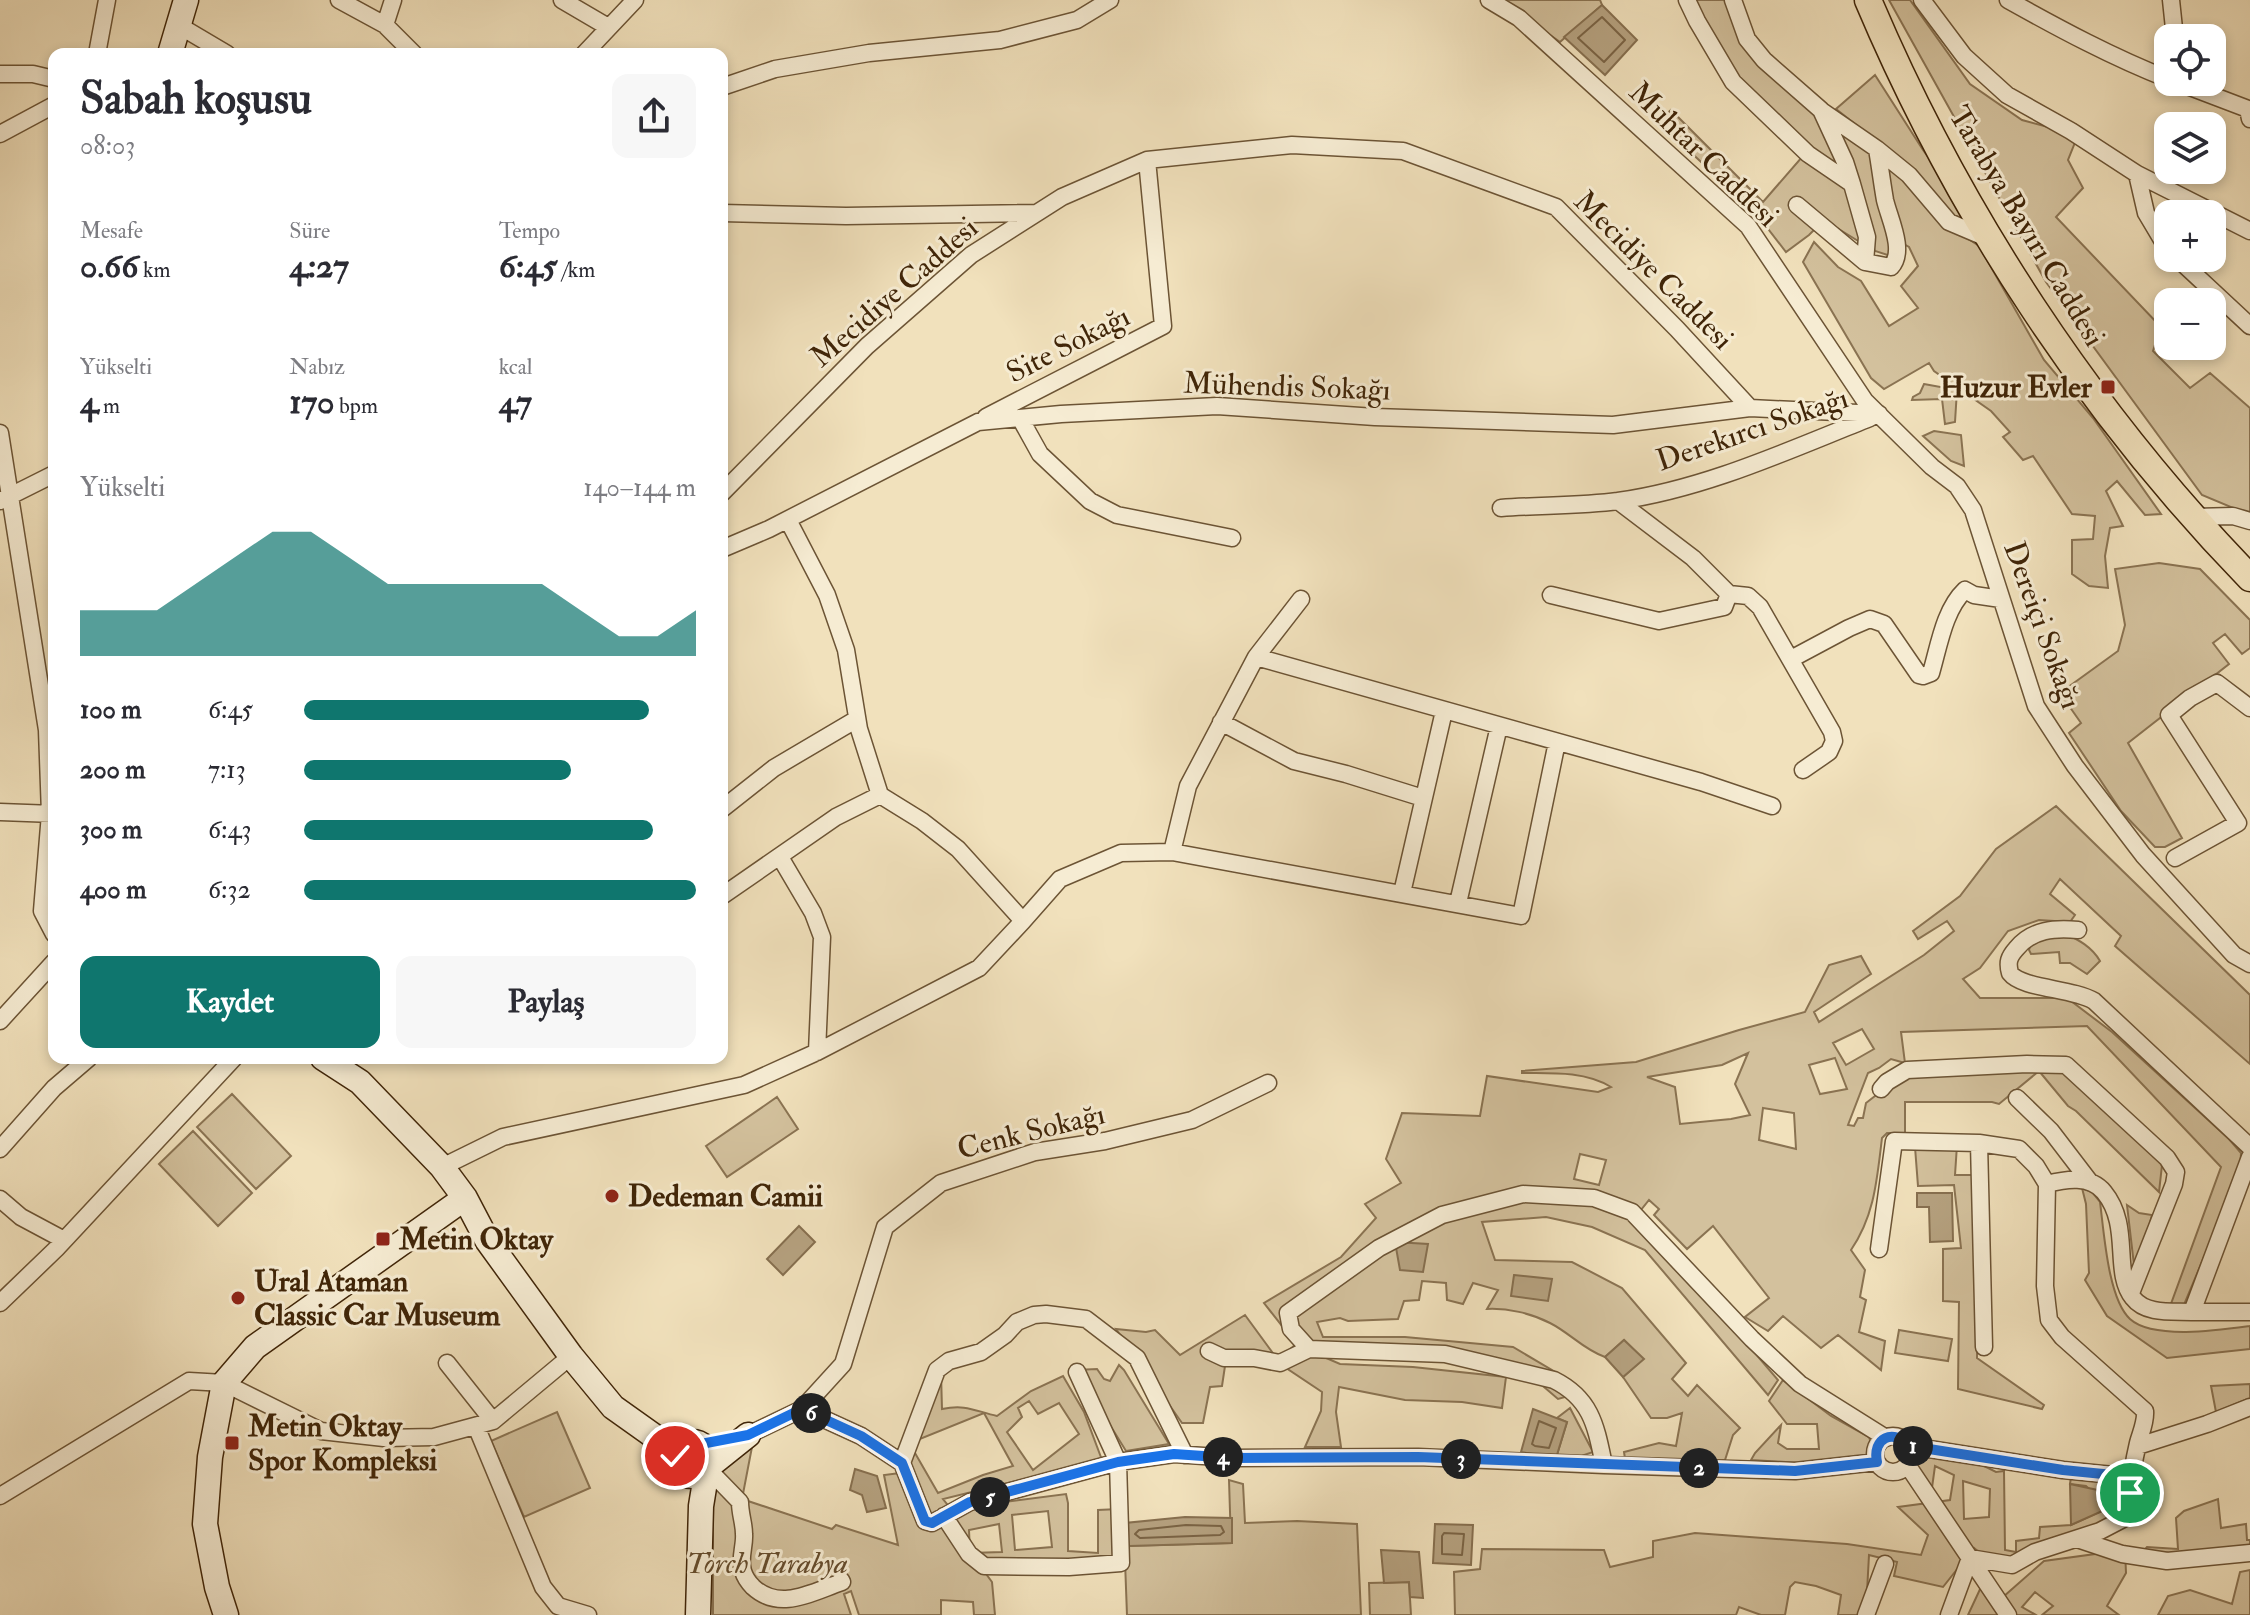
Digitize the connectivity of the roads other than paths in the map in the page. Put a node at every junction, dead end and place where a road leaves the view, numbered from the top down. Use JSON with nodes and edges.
{"nodes":[{"id":1,"x":107,"y":0,"type":"edge"},
{"id":2,"x":186,"y":0,"type":"edge"},
{"id":3,"x":339,"y":0,"type":"edge"},
{"id":4,"x":393,"y":0,"type":"edge"},
{"id":5,"x":562,"y":0,"type":"edge"},
{"id":6,"x":635,"y":0,"type":"edge"},
{"id":7,"x":1110,"y":0,"type":"edge"},
{"id":8,"x":1489,"y":0,"type":"edge"},
{"id":9,"x":1687,"y":0,"type":"edge"},
{"id":10,"x":1733,"y":0,"type":"edge"},
{"id":11,"x":1868,"y":0,"type":"edge"},
{"id":12,"x":1922,"y":0,"type":"edge"},
{"id":13,"x":2008,"y":0,"type":"edge"},
{"id":14,"x":2171,"y":0,"type":"edge"},
{"id":15,"x":2174,"y":24,"type":"edge"},
{"id":16,"x":178,"y":25,"type":"junction"},
{"id":17,"x":385,"y":25,"type":"junction"},
{"id":18,"x":608,"y":27,"type":"junction"},
{"id":19,"x":98,"y":48,"type":"edge"},
{"id":20,"x":172,"y":48,"type":"edge"},
{"id":21,"x":217,"y":48,"type":"edge"},
{"id":22,"x":408,"y":48,"type":"edge"},
{"id":23,"x":589,"y":48,"type":"edge"},
{"id":24,"x":2154,"y":73,"type":"edge"},
{"id":25,"x":0,"y":74,"type":"edge"},
{"id":26,"x":48,"y":78,"type":"edge"},
{"id":27,"x":728,"y":85,"type":"edge"},
{"id":28,"x":2211,"y":96,"type":"edge"},
{"id":29,"x":48,"y":108,"type":"edge"},
{"id":30,"x":1821,"y":110,"type":"junction"},
{"id":31,"x":2249,"y":112,"type":"edge"},
{"id":32,"x":0,"y":134,"type":"edge"},
{"id":33,"x":1877,"y":149,"type":"junction"},
{"id":34,"x":1147,"y":160,"type":"junction"},
{"id":35,"x":2137,"y":174,"type":"junction"},
{"id":36,"x":1852,"y":184,"type":"junction"},
{"id":37,"x":1797,"y":205,"type":"dead end"},
{"id":38,"x":728,"y":213,"type":"edge"},
{"id":39,"x":1038,"y":213,"type":"junction"},
{"id":40,"x":2154,"y":226,"type":"edge"},
{"id":41,"x":2250,"y":231,"type":"edge"},
{"id":42,"x":1991,"y":240,"type":"junction"},
{"id":43,"x":1865,"y":262,"type":"junction"},
{"id":44,"x":2192,"y":272,"type":"edge"},
{"id":45,"x":2250,"y":326,"type":"edge"},
{"id":46,"x":1750,"y":408,"type":"junction"},
{"id":47,"x":1879,"y":414,"type":"junction"},
{"id":48,"x":1020,"y":418,"type":"junction"},
{"id":49,"x":978,"y":422,"type":"junction"},
{"id":50,"x":0,"y":433,"type":"edge"},
{"id":51,"x":48,"y":477,"type":"edge"},
{"id":52,"x":728,"y":487,"type":"edge"},
{"id":53,"x":5,"y":499,"type":"edge"},
{"id":54,"x":1618,"y":501,"type":"junction"},
{"id":55,"x":1501,"y":508,"type":"dead end"},
{"id":56,"x":2194,"y":517,"type":"junction"},
{"id":57,"x":788,"y":520,"type":"junction"},
{"id":58,"x":2250,"y":521,"type":"edge"},
{"id":59,"x":1232,"y":538,"type":"dead end"},
{"id":60,"x":728,"y":546,"type":"edge"},
{"id":61,"x":2250,"y":578,"type":"edge"},
{"id":62,"x":1729,"y":594,"type":"junction"},
{"id":63,"x":1551,"y":595,"type":"dead end"},
{"id":64,"x":1301,"y":599,"type":"dead end"},
{"id":65,"x":2001,"y":599,"type":"junction"},
{"id":66,"x":1256,"y":657,"type":"junction"},
{"id":67,"x":1791,"y":659,"type":"junction"},
{"id":68,"x":2250,"y":708,"type":"edge"},
{"id":69,"x":1444,"y":711,"type":"junction"},
{"id":70,"x":857,"y":719,"type":"junction"},
{"id":71,"x":1221,"y":722,"type":"junction"},
{"id":72,"x":1499,"y":726,"type":"junction"},
{"id":73,"x":1557,"y":742,"type":"junction"},
{"id":74,"x":48,"y":747,"type":"edge"},
{"id":75,"x":1803,"y":770,"type":"dead end"},
{"id":76,"x":880,"y":795,"type":"junction"},
{"id":77,"x":1423,"y":798,"type":"junction"},
{"id":78,"x":728,"y":804,"type":"edge"},
{"id":79,"x":1772,"y":806,"type":"dead end"},
{"id":80,"x":0,"y":812,"type":"edge"},
{"id":81,"x":48,"y":814,"type":"edge"},
{"id":82,"x":1172,"y":852,"type":"junction"},
{"id":83,"x":48,"y":853,"type":"edge"},
{"id":84,"x":780,"y":857,"type":"junction"},
{"id":85,"x":2175,"y":858,"type":"dead end"},
{"id":86,"x":728,"y":892,"type":"edge"},
{"id":87,"x":1402,"y":893,"type":"junction"},
{"id":88,"x":1458,"y":903,"type":"junction"},
{"id":89,"x":1023,"y":921,"type":"junction"},
{"id":90,"x":48,"y":922,"type":"edge"},
{"id":91,"x":2078,"y":930,"type":"dead end"},
{"id":92,"x":2250,"y":964,"type":"edge"},
{"id":93,"x":48,"y":969,"type":"edge"},
{"id":94,"x":0,"y":1021,"type":"edge"},
{"id":95,"x":817,"y":1052,"type":"junction"},
{"id":96,"x":82,"y":1064,"type":"edge"},
{"id":97,"x":228,"y":1064,"type":"edge"},
{"id":98,"x":332,"y":1064,"type":"edge"},
{"id":99,"x":1268,"y":1083,"type":"dead end"},
{"id":100,"x":1881,"y":1089,"type":"dead end"},
{"id":101,"x":2017,"y":1098,"type":"dead end"},
{"id":102,"x":1979,"y":1143,"type":"junction"},
{"id":103,"x":2250,"y":1147,"type":"edge"},
{"id":104,"x":0,"y":1149,"type":"edge"},
{"id":105,"x":2250,"y":1157,"type":"edge"},
{"id":106,"x":442,"y":1167,"type":"junction"},
{"id":107,"x":2090,"y":1182,"type":"junction"},
{"id":108,"x":2047,"y":1184,"type":"junction"},
{"id":109,"x":465,"y":1198,"type":"junction"},
{"id":110,"x":0,"y":1199,"type":"edge"},
{"id":111,"x":64,"y":1240,"type":"junction"},
{"id":112,"x":1879,"y":1249,"type":"dead end"},
{"id":113,"x":2131,"y":1293,"type":"junction"},
{"id":114,"x":0,"y":1303,"type":"edge"},
{"id":115,"x":2192,"y":1312,"type":"junction"},
{"id":116,"x":2250,"y":1312,"type":"edge"},
{"id":117,"x":1984,"y":1347,"type":"dead end"},
{"id":118,"x":1309,"y":1349,"type":"junction"},
{"id":119,"x":1209,"y":1351,"type":"dead end"},
{"id":120,"x":571,"y":1356,"type":"junction"},
{"id":121,"x":447,"y":1363,"type":"dead end"},
{"id":122,"x":1077,"y":1372,"type":"dead end"},
{"id":123,"x":224,"y":1383,"type":"junction"},
{"id":124,"x":2250,"y":1407,"type":"edge"},
{"id":125,"x":802,"y":1409,"type":"junction"},
{"id":126,"x":485,"y":1423,"type":"junction"},
{"id":127,"x":748,"y":1435,"type":"joint"},
{"id":128,"x":1886,"y":1438,"type":"junction"},
{"id":129,"x":1910,"y":1446,"type":"junction"},
{"id":130,"x":2138,"y":1446,"type":"junction"},
{"id":131,"x":1185,"y":1455,"type":"junction"},
{"id":132,"x":691,"y":1458,"type":"junction"},
{"id":133,"x":1118,"y":1462,"type":"junction"},
{"id":134,"x":1877,"y":1462,"type":"junction"},
{"id":135,"x":902,"y":1463,"type":"junction"},
{"id":136,"x":1604,"y":1465,"type":"junction"},
{"id":137,"x":1908,"y":1466,"type":"junction"},
{"id":138,"x":2133,"y":1477,"type":"junction"},
{"id":139,"x":0,"y":1496,"type":"edge"},
{"id":140,"x":944,"y":1516,"type":"junction"},
{"id":141,"x":2077,"y":1539,"type":"junction"},
{"id":142,"x":2250,"y":1553,"type":"edge"},
{"id":143,"x":1970,"y":1558,"type":"junction"},
{"id":144,"x":1885,"y":1564,"type":"dead end"},
{"id":145,"x":841,"y":1580,"type":"dead end"},
{"id":146,"x":226,"y":1615,"type":"edge"},
{"id":147,"x":588,"y":1615,"type":"edge"},
{"id":148,"x":698,"y":1615,"type":"edge"},
{"id":149,"x":1866,"y":1615,"type":"edge"},
{"id":150,"x":1949,"y":1615,"type":"edge"},
{"id":151,"x":2008,"y":1615,"type":"edge"}],
"edges":[{"from":1,"to":19,"type":"street"},
{"from":2,"to":16,"type":"main road"},
{"from":3,"to":17,"type":"street"},
{"from":4,"to":17,"type":"street"},
{"from":5,"to":18,"type":"street"},
{"from":6,"to":18,"type":"street"},
{"from":7,"to":27,"type":"street"},
{"from":8,"to":47,"type":"street","name":"Muhtar Caddesi"},
{"from":9,"to":36,"type":"street"},
{"from":10,"to":30,"type":"street"},
{"from":11,"to":42,"type":"main road","name":"Tarabya Bayırı Caddesi"},
{"from":12,"to":35,"type":"street"},
{"from":13,"to":24,"type":"street"},
{"from":14,"to":15,"type":"street"},
{"from":16,"to":20,"type":"main road"},
{"from":16,"to":21,"type":"street"},
{"from":17,"to":22,"type":"street"},
{"from":18,"to":23,"type":"street"},
{"from":25,"to":26,"type":"street"},
{"from":28,"to":31,"type":"street"},
{"from":29,"to":32,"type":"street"},
{"from":30,"to":33,"type":"street"},
{"from":30,"to":36,"type":"street"},
{"from":33,"to":42,"type":"street"},
{"from":33,"to":43,"type":"street"},
{"from":34,"to":39,"type":"street","name":"Mecidiye Caddesi"},
{"from":34,"to":46,"type":"street","name":"Mecidiye Caddesi"},
{"from":34,"to":49,"type":"street","name":"Site Sokağı"},
{"from":35,"to":40,"type":"street"},
{"from":35,"to":41,"type":"street"},
{"from":36,"to":43,"type":"street"},
{"from":37,"to":43,"type":"street"},
{"from":38,"to":39,"type":"street"},
{"from":39,"to":52,"type":"street","name":"Mecidiye Caddesi"},
{"from":42,"to":56,"type":"main road","name":"Tarabya Bayırı Caddesi"},
{"from":44,"to":45,"type":"street"},
{"from":46,"to":47,"type":"street","name":"Mühendis Sokağı"},
{"from":46,"to":48,"type":"street","name":"Mühendis Sokağı"},
{"from":47,"to":54,"type":"street","name":"Derekırcı Sokağı"},
{"from":47,"to":65,"type":"street","name":"Dereiçi Sokağı"},
{"from":48,"to":49,"type":"street","name":"Mühendis Sokağı"},
{"from":48,"to":59,"type":"street"},
{"from":49,"to":57,"type":"street","name":"Mühendis Sokağı"},
{"from":50,"to":53,"type":"street"},
{"from":51,"to":53,"type":"street"},
{"from":53,"to":74,"type":"street"},
{"from":54,"to":55,"type":"street","name":"Derekırcı Sokağı"},
{"from":54,"to":62,"type":"street"},
{"from":56,"to":58,"type":"street"},
{"from":56,"to":61,"type":"main road","name":"Tarabya Bayırı Caddesi"},
{"from":57,"to":60,"type":"street","name":"Mühendis Sokağı"},
{"from":57,"to":70,"type":"street"},
{"from":62,"to":63,"type":"street"},
{"from":62,"to":67,"type":"street"},
{"from":64,"to":66,"type":"street"},
{"from":65,"to":67,"type":"street"},
{"from":65,"to":92,"type":"street","name":"Dereiçi Sokağı"},
{"from":66,"to":69,"type":"street"},
{"from":66,"to":71,"type":"street"},
{"from":67,"to":75,"type":"street"},
{"from":68,"to":85,"type":"street"},
{"from":69,"to":72,"type":"street"},
{"from":69,"to":77,"type":"street"},
{"from":70,"to":76,"type":"street"},
{"from":70,"to":78,"type":"street"},
{"from":71,"to":77,"type":"street"},
{"from":71,"to":82,"type":"street"},
{"from":72,"to":73,"type":"street"},
{"from":72,"to":88,"type":"street"},
{"from":73,"to":79,"type":"street"},
{"from":73,"to":88,"type":"street"},
{"from":76,"to":84,"type":"street"},
{"from":76,"to":89,"type":"street"},
{"from":77,"to":87,"type":"street"},
{"from":80,"to":81,"type":"street"},
{"from":82,"to":87,"type":"street"},
{"from":82,"to":89,"type":"street"},
{"from":83,"to":90,"type":"street"},
{"from":84,"to":86,"type":"street"},
{"from":84,"to":95,"type":"street"},
{"from":87,"to":88,"type":"street"},
{"from":89,"to":95,"type":"street"},
{"from":91,"to":103,"type":"street"},
{"from":93,"to":94,"type":"street"},
{"from":95,"to":106,"type":"street"},
{"from":96,"to":104,"type":"street"},
{"from":97,"to":111,"type":"street"},
{"from":98,"to":106,"type":"main road"},
{"from":99,"to":125,"type":"street","name":"Cenk Sokağı"},
{"from":100,"to":113,"type":"street"},
{"from":101,"to":107,"type":"street"},
{"from":102,"to":108,"type":"street"},
{"from":102,"to":112,"type":"street"},
{"from":102,"to":117,"type":"street"},
{"from":105,"to":115,"type":"street"},
{"from":106,"to":109,"type":"main road"},
{"from":107,"to":108,"type":"street"},
{"from":107,"to":113,"type":"street"},
{"from":108,"to":130,"type":"street"},
{"from":109,"to":120,"type":"main road"},
{"from":109,"to":123,"type":"main road"},
{"from":110,"to":111,"type":"street"},
{"from":111,"to":114,"type":"street"},
{"from":113,"to":115,"type":"street"},
{"from":115,"to":116,"type":"street"},
{"from":118,"to":119,"type":"street"},
{"from":118,"to":128,"type":"street"},
{"from":118,"to":136,"type":"street"},
{"from":120,"to":126,"type":"street"},
{"from":120,"to":132,"type":"main road"},
{"from":121,"to":126,"type":"street"},
{"from":122,"to":133,"type":"street"},
{"from":123,"to":126,"type":"street"},
{"from":123,"to":139,"type":"street"},
{"from":123,"to":146,"type":"main road"},
{"from":124,"to":130,"type":"street"},
{"from":125,"to":127,"type":"street","name":"Cenk Sokağı"},
{"from":125,"to":135,"type":"street"},
{"from":126,"to":147,"type":"street"},
{"from":127,"to":132,"type":"main road"},
{"from":128,"to":129,"type":"street"},
{"from":128,"to":134,"type":"street"},
{"from":129,"to":137,"type":"street"},
{"from":129,"to":138,"type":"street"},
{"from":130,"to":138,"type":"street"},
{"from":131,"to":133,"type":"street"},
{"from":131,"to":135,"type":"street"},
{"from":131,"to":136,"type":"street"},
{"from":132,"to":145,"type":"street"},
{"from":132,"to":148,"type":"main road"},
{"from":133,"to":140,"type":"street"},
{"from":133,"to":140,"type":"street"},
{"from":134,"to":136,"type":"street"},
{"from":134,"to":137,"type":"street"},
{"from":135,"to":140,"type":"street"},
{"from":137,"to":143,"type":"street"},
{"from":138,"to":141,"type":"street"},
{"from":141,"to":142,"type":"street"},
{"from":141,"to":143,"type":"street"},
{"from":143,"to":150,"type":"street"},
{"from":143,"to":151,"type":"street"},
{"from":144,"to":149,"type":"street"}]}
